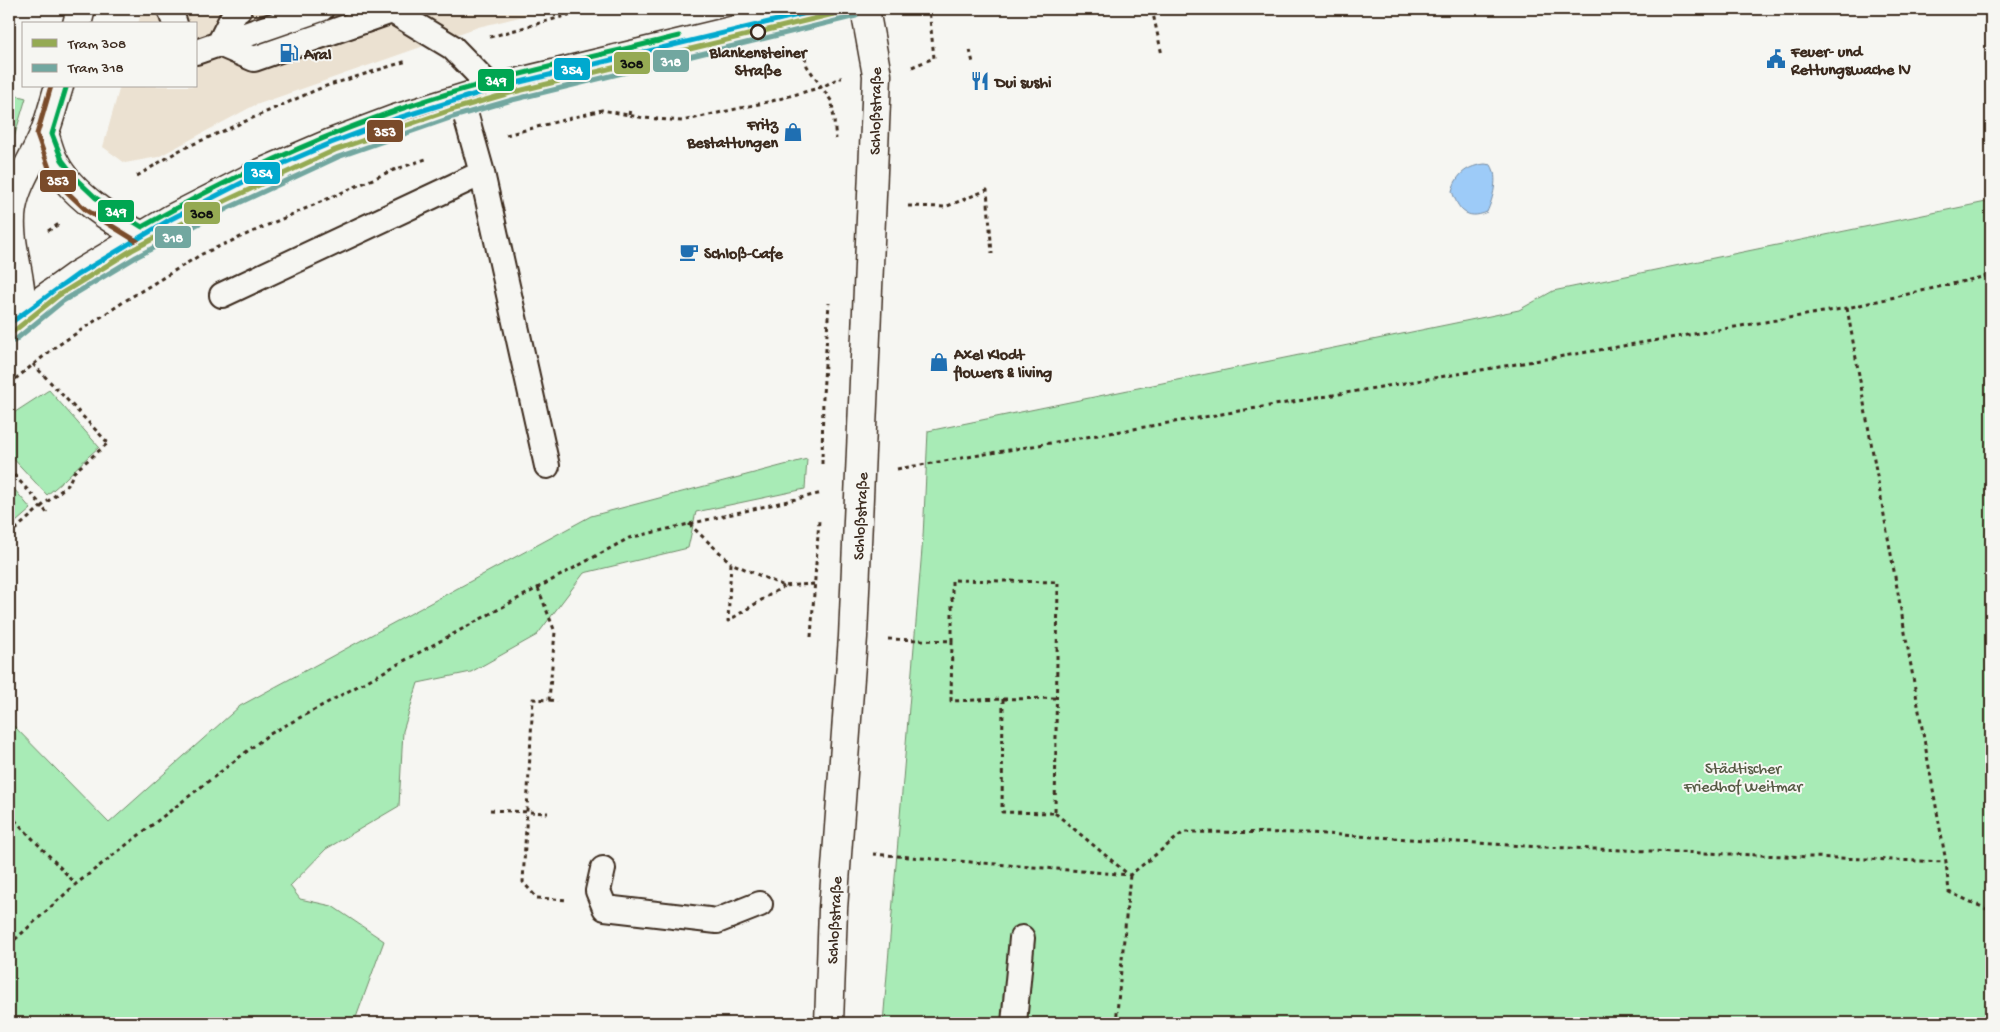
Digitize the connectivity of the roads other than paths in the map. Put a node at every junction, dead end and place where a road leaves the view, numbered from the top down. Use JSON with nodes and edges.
{"nodes":[{"id":1,"x":81,"y":9,"type":"edge"},
{"id":2,"x":170,"y":9,"type":"edge"},
{"id":3,"x":239,"y":9,"type":"edge"},
{"id":4,"x":320,"y":9,"type":"edge"},
{"id":5,"x":822,"y":9,"type":"edge"},
{"id":6,"x":865,"y":9,"type":"edge"},
{"id":7,"x":390,"y":10,"type":"edge"},
{"id":8,"x":78,"y":22,"type":"edge"},
{"id":9,"x":174,"y":22,"type":"edge"},
{"id":10,"x":220,"y":44,"type":"junction"},
{"id":11,"x":198,"y":51,"type":"edge"},
{"id":12,"x":57,"y":88,"type":"edge"},
{"id":13,"x":495,"y":88,"type":"junction"},
{"id":14,"x":461,"y":98,"type":"junction"},
{"id":15,"x":44,"y":134,"type":"junction"},
{"id":16,"x":482,"y":173,"type":"junction"},
{"id":17,"x":142,"y":236,"type":"junction"},
{"id":18,"x":222,"y":295,"type":"dead end"},
{"id":19,"x":14,"y":319,"type":"edge"},
{"id":20,"x":547,"y":466,"type":"dead end"},
{"id":21,"x":603,"y":870,"type":"dead end"},
{"id":22,"x":760,"y":904,"type":"dead end"},
{"id":23,"x":1022,"y":938,"type":"dead end"},
{"id":24,"x":829,"y":1023,"type":"edge"},
{"id":25,"x":1014,"y":1023,"type":"edge"}],
"edges":[{"from":1,"to":8,"type":"street"},
{"from":2,"to":9,"type":"lane"},
{"from":3,"to":10,"type":"lane"},
{"from":4,"to":10,"type":"lane"},
{"from":5,"to":13,"type":"street"},
{"from":6,"to":24,"type":"street","name":"Schloßstraße"},
{"from":7,"to":10,"type":"lane"},
{"from":7,"to":13,"type":"lane"},
{"from":10,"to":11,"type":"lane"},
{"from":12,"to":15,"type":"street"},
{"from":13,"to":14,"type":"street"},
{"from":14,"to":16,"type":"lane"},
{"from":14,"to":17,"type":"street"},
{"from":15,"to":17,"type":"street"},
{"from":15,"to":19,"type":"street"},
{"from":16,"to":18,"type":"lane"},
{"from":16,"to":20,"type":"lane"},
{"from":17,"to":19,"type":"street"},
{"from":21,"to":22,"type":"lane"},
{"from":23,"to":25,"type":"lane"}]}
